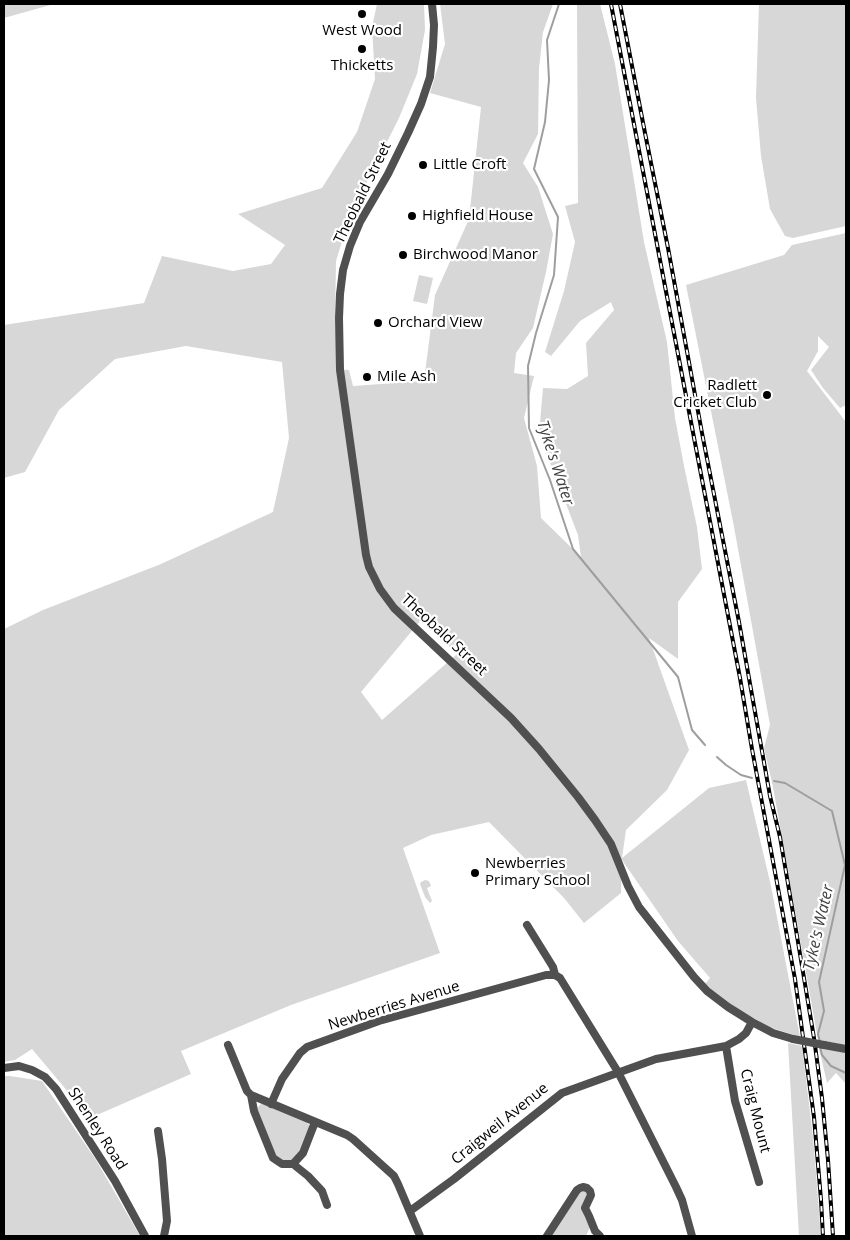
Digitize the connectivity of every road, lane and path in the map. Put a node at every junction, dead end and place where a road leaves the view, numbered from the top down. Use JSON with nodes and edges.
{"nodes":[{"id":1,"x":432,"y":4,"type":"edge"},
{"id":2,"x":527,"y":925,"type":"dead end"},
{"id":3,"x":555,"y":975,"type":"junction"},
{"id":4,"x":752,"y":1022,"type":"junction"},
{"id":5,"x":228,"y":1045,"type":"dead end"},
{"id":6,"x":726,"y":1046,"type":"junction"},
{"id":7,"x":846,"y":1049,"type":"edge"},
{"id":8,"x":4,"y":1068,"type":"edge"},
{"id":9,"x":618,"y":1072,"type":"junction"},
{"id":10,"x":251,"y":1096,"type":"junction"},
{"id":11,"x":271,"y":1104,"type":"junction"},
{"id":12,"x":315,"y":1122,"type":"junction"},
{"id":13,"x":158,"y":1131,"type":"dead end"},
{"id":14,"x":293,"y":1164,"type":"junction"},
{"id":15,"x":759,"y":1182,"type":"dead end"},
{"id":16,"x":327,"y":1205,"type":"dead end"},
{"id":17,"x":410,"y":1211,"type":"junction"},
{"id":18,"x":595,"y":1235,"type":"edge"},
{"id":19,"x":145,"y":1236,"type":"edge"},
{"id":20,"x":164,"y":1236,"type":"edge"},
{"id":21,"x":420,"y":1236,"type":"edge"},
{"id":22,"x":547,"y":1236,"type":"edge"},
{"id":23,"x":692,"y":1236,"type":"edge"}],
"edges":[{"from":1,"to":4,"type":"street","name":"Theobald Street"},
{"from":2,"to":3,"type":"street"},
{"from":3,"to":9,"type":"street"},
{"from":3,"to":11,"type":"street","name":"Newberries Avenue"},
{"from":4,"to":6,"type":"street","name":"Craigweil Avenue"},
{"from":4,"to":7,"type":"street","name":"Theobald Street","bridge":true},
{"from":5,"to":10,"type":"street"},
{"from":6,"to":9,"type":"street","name":"Craigweil Avenue"},
{"from":6,"to":15,"type":"street","name":"Craig Mount"},
{"from":8,"to":19,"type":"street","name":"Shenley Road"},
{"from":9,"to":17,"type":"street","name":"Craigweil Avenue"},
{"from":9,"to":23,"type":"street"},
{"from":10,"to":11,"type":"street"},
{"from":10,"to":14,"type":"street"},
{"from":11,"to":12,"type":"street"},
{"from":12,"to":14,"type":"street"},
{"from":12,"to":17,"type":"street"},
{"from":13,"to":20,"type":"street"},
{"from":14,"to":16,"type":"street"},
{"from":17,"to":21,"type":"street"},
{"from":18,"to":22,"type":"street"}]}
